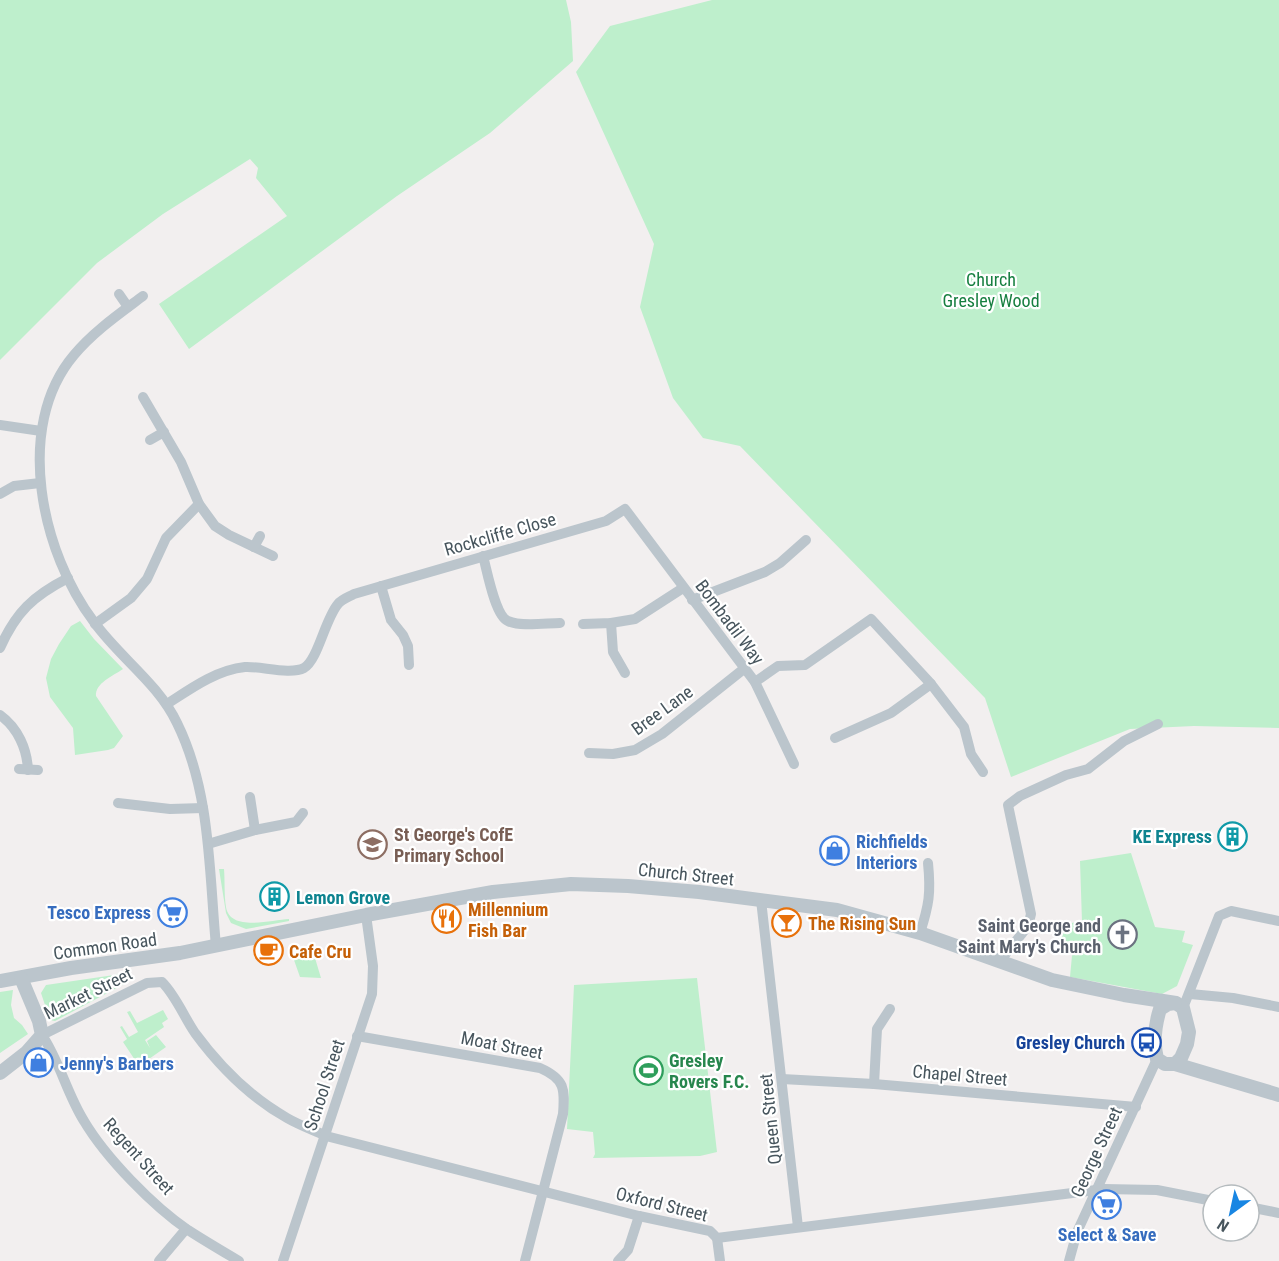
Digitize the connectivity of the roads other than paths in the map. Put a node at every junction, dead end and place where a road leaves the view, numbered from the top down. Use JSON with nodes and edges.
{"nodes":[{"id":1,"x":119,"y":294,"type":"dead end"},
{"id":2,"x":143,"y":296,"type":"dead end"},
{"id":3,"x":128,"y":307,"type":"junction"},
{"id":4,"x":143,"y":397,"type":"dead end"},
{"id":5,"x":0,"y":425,"type":"edge"},
{"id":6,"x":40,"y":431,"type":"junction"},
{"id":7,"x":164,"y":432,"type":"junction"},
{"id":8,"x":150,"y":440,"type":"dead end"},
{"id":9,"x":40,"y":483,"type":"junction"},
{"id":10,"x":0,"y":494,"type":"edge"},
{"id":11,"x":199,"y":504,"type":"junction"},
{"id":12,"x":625,"y":509,"type":"joint"},
{"id":13,"x":260,"y":536,"type":"dead end"},
{"id":14,"x":806,"y":540,"type":"dead end"},
{"id":15,"x":254,"y":547,"type":"junction"},
{"id":16,"x":273,"y":556,"type":"dead end"},
{"id":17,"x":483,"y":556,"type":"junction"},
{"id":18,"x":68,"y":578,"type":"junction"},
{"id":19,"x":381,"y":586,"type":"junction"},
{"id":20,"x":683,"y":588,"type":"junction"},
{"id":21,"x":692,"y":600,"type":"junction"},
{"id":22,"x":560,"y":623,"type":"dead end"},
{"id":23,"x":610,"y":623,"type":"junction"},
{"id":24,"x":95,"y":624,"type":"junction"},
{"id":25,"x":583,"y":624,"type":"dead end"},
{"id":26,"x":0,"y":648,"type":"edge"},
{"id":27,"x":409,"y":665,"type":"dead end"},
{"id":28,"x":745,"y":668,"type":"junction"},
{"id":29,"x":625,"y":673,"type":"dead end"},
{"id":30,"x":755,"y":682,"type":"junction"},
{"id":31,"x":931,"y":684,"type":"junction"},
{"id":32,"x":167,"y":704,"type":"junction"},
{"id":33,"x":0,"y":715,"type":"edge"},
{"id":34,"x":1158,"y":724,"type":"dead end"},
{"id":35,"x":835,"y":738,"type":"dead end"},
{"id":36,"x":590,"y":753,"type":"dead end"},
{"id":37,"x":794,"y":764,"type":"dead end"},
{"id":38,"x":28,"y":770,"type":"dead end"},
{"id":39,"x":983,"y":772,"type":"dead end"},
{"id":40,"x":250,"y":797,"type":"dead end"},
{"id":41,"x":118,"y":803,"type":"dead end"},
{"id":42,"x":203,"y":808,"type":"junction"},
{"id":43,"x":303,"y":813,"type":"dead end"},
{"id":44,"x":255,"y":830,"type":"junction"},
{"id":45,"x":208,"y":844,"type":"junction"},
{"id":46,"x":928,"y":863,"type":"dead end"},
{"id":47,"x":761,"y":900,"type":"junction"},
{"id":48,"x":366,"y":915,"type":"junction"},
{"id":49,"x":1279,"y":921,"type":"edge"},
{"id":50,"x":920,"y":933,"type":"junction"},
{"id":51,"x":216,"y":946,"type":"junction"},
{"id":52,"x":1000,"y":961,"type":"junction"},
{"id":53,"x":21,"y":978,"type":"junction"},
{"id":54,"x":0,"y":981,"type":"edge"},
{"id":55,"x":168,"y":988,"type":"joint"},
{"id":56,"x":1190,"y":994,"type":"junction"},
{"id":57,"x":1145,"y":998,"type":"junction"},
{"id":58,"x":1180,"y":1006,"type":"junction"},
{"id":59,"x":1279,"y":1007,"type":"edge"},
{"id":60,"x":890,"y":1009,"type":"dead end"},
{"id":61,"x":1157,"y":1019,"type":"junction"},
{"id":62,"x":42,"y":1035,"type":"junction"},
{"id":63,"x":357,"y":1036,"type":"junction"},
{"id":64,"x":1157,"y":1059,"type":"junction"},
{"id":65,"x":1175,"y":1064,"type":"junction"},
{"id":66,"x":0,"y":1073,"type":"edge"},
{"id":67,"x":782,"y":1079,"type":"junction"},
{"id":68,"x":874,"y":1084,"type":"junction"},
{"id":69,"x":1279,"y":1095,"type":"edge"},
{"id":70,"x":1136,"y":1107,"type":"junction"},
{"id":71,"x":326,"y":1136,"type":"junction"},
{"id":72,"x":1096,"y":1190,"type":"junction"},
{"id":73,"x":543,"y":1191,"type":"junction"},
{"id":74,"x":1201,"y":1199,"type":"edge"},
{"id":75,"x":1261,"y":1209,"type":"edge"},
{"id":76,"x":1279,"y":1213,"type":"edge"},
{"id":77,"x":639,"y":1216,"type":"junction"},
{"id":78,"x":798,"y":1227,"type":"junction"},
{"id":79,"x":186,"y":1229,"type":"junction"},
{"id":80,"x":717,"y":1238,"type":"junction"},
{"id":81,"x":232,"y":1259,"type":"edge"},
{"id":82,"x":159,"y":1261,"type":"edge"},
{"id":83,"x":283,"y":1261,"type":"edge"},
{"id":84,"x":525,"y":1261,"type":"edge"},
{"id":85,"x":618,"y":1261,"type":"edge"},
{"id":86,"x":720,"y":1261,"type":"edge"},
{"id":87,"x":1069,"y":1261,"type":"edge"}],
"edges":[{"from":1,"to":3,"type":"street"},
{"from":2,"to":3,"type":"street"},
{"from":3,"to":6,"type":"street"},
{"from":4,"to":7,"type":"street"},
{"from":5,"to":6,"type":"street"},
{"from":6,"to":9,"type":"street"},
{"from":7,"to":8,"type":"street"},
{"from":7,"to":11,"type":"street"},
{"from":9,"to":10,"type":"street"},
{"from":9,"to":18,"type":"street"},
{"from":11,"to":15,"type":"street"},
{"from":11,"to":24,"type":"street"},
{"from":12,"to":17,"type":"street","name":"Rockcliffe Close"},
{"from":12,"to":20,"type":"street","name":"Bombadil Way"},
{"from":13,"to":15,"type":"street"},
{"from":14,"to":21,"type":"street"},
{"from":15,"to":16,"type":"street"},
{"from":17,"to":19,"type":"street","name":"Rockcliffe Close"},
{"from":17,"to":22,"type":"street"},
{"from":18,"to":24,"type":"street"},
{"from":18,"to":26,"type":"street"},
{"from":19,"to":27,"type":"street"},
{"from":19,"to":32,"type":"street","name":"Rockcliffe Close"},
{"from":20,"to":21,"type":"street","name":"Bombadil Way"},
{"from":20,"to":23,"type":"street"},
{"from":21,"to":28,"type":"street","name":"Bombadil Way"},
{"from":23,"to":25,"type":"street"},
{"from":23,"to":29,"type":"street"},
{"from":24,"to":32,"type":"street"},
{"from":28,"to":30,"type":"street","name":"Bombadil Way"},
{"from":28,"to":36,"type":"street","name":"Bree Lane"},
{"from":30,"to":31,"type":"street"},
{"from":30,"to":37,"type":"street","name":"Bombadil Way"},
{"from":31,"to":35,"type":"street"},
{"from":31,"to":39,"type":"street"},
{"from":32,"to":42,"type":"street"},
{"from":33,"to":38,"type":"street"},
{"from":34,"to":52,"type":"street"},
{"from":40,"to":44,"type":"street"},
{"from":41,"to":42,"type":"street"},
{"from":42,"to":45,"type":"street"},
{"from":43,"to":44,"type":"street"},
{"from":44,"to":45,"type":"street"},
{"from":45,"to":51,"type":"street"},
{"from":46,"to":50,"type":"street"},
{"from":47,"to":48,"type":"street","name":"Church Street"},
{"from":47,"to":50,"type":"street","name":"Church Street"},
{"from":47,"to":67,"type":"street","name":"Queen Street"},
{"from":48,"to":51,"type":"street","name":"Church Street"},
{"from":48,"to":63,"type":"street","name":"School Street"},
{"from":49,"to":56,"type":"street"},
{"from":50,"to":52,"type":"street","name":"Church Street"},
{"from":51,"to":53,"type":"street","name":"Common Road"},
{"from":52,"to":57,"type":"street","name":"Church Street"},
{"from":53,"to":54,"type":"street","name":"Common Road"},
{"from":53,"to":62,"type":"street","name":"Regent Street"},
{"from":55,"to":62,"type":"street","name":"Market Street"},
{"from":55,"to":71,"type":"street","name":"Oxford Street"},
{"from":56,"to":58,"type":"street"},
{"from":56,"to":59,"type":"street"},
{"from":57,"to":58,"type":"street","name":"Church Street"},
{"from":57,"to":61,"type":"street"},
{"from":58,"to":61,"type":"street"},
{"from":58,"to":65,"type":"street"},
{"from":60,"to":68,"type":"street"},
{"from":61,"to":64,"type":"street"},
{"from":62,"to":66,"type":"street","name":"Market Street"},
{"from":62,"to":79,"type":"street","name":"Regent Street"},
{"from":63,"to":71,"type":"street","name":"School Street"},
{"from":63,"to":73,"type":"street","name":"Moat Street"},
{"from":64,"to":65,"type":"street"},
{"from":64,"to":70,"type":"street","name":"George Street"},
{"from":65,"to":69,"type":"street"},
{"from":67,"to":68,"type":"street","name":"Chapel Street"},
{"from":67,"to":78,"type":"street","name":"Queen Street"},
{"from":68,"to":70,"type":"street","name":"Chapel Street"},
{"from":70,"to":72,"type":"street","name":"George Street"},
{"from":71,"to":73,"type":"street","name":"Oxford Street"},
{"from":71,"to":83,"type":"street","name":"School Street"},
{"from":72,"to":74,"type":"street","name":"Oxford Street"},
{"from":72,"to":78,"type":"street","name":"Oxford Street"},
{"from":72,"to":87,"type":"street","name":"George Street"},
{"from":73,"to":77,"type":"street","name":"Oxford Street"},
{"from":73,"to":84,"type":"street"},
{"from":75,"to":76,"type":"street"},
{"from":77,"to":80,"type":"street","name":"Oxford Street"},
{"from":77,"to":85,"type":"street"},
{"from":78,"to":80,"type":"street","name":"Oxford Street"},
{"from":79,"to":81,"type":"street","name":"Regent Street"},
{"from":79,"to":82,"type":"street"},
{"from":80,"to":86,"type":"street"}]}
